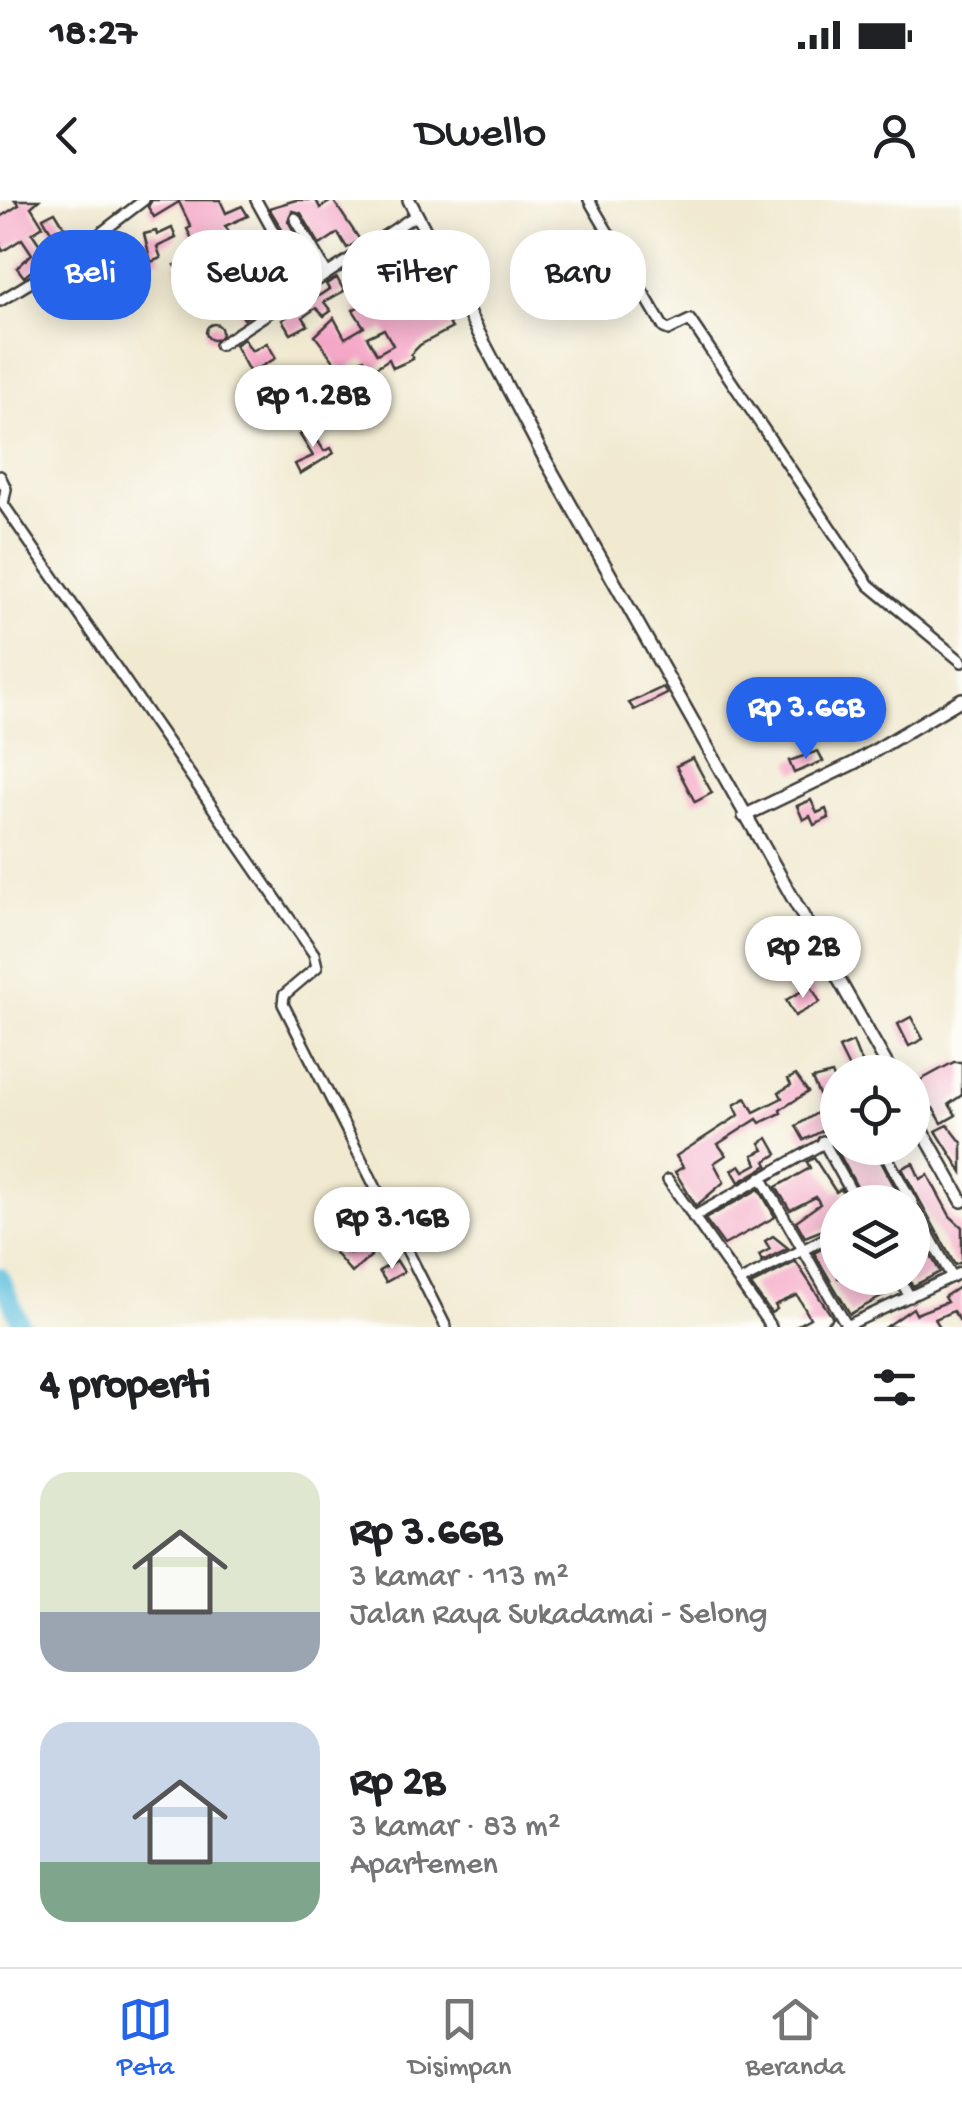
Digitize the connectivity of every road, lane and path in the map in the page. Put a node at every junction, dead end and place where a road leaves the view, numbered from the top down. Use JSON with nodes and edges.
{"nodes":[{"id":1,"x":144,"y":200,"type":"edge"},
{"id":2,"x":256,"y":200,"type":"edge"},
{"id":3,"x":409,"y":200,"type":"edge"},
{"id":4,"x":588,"y":200,"type":"edge"},
{"id":5,"x":416,"y":214,"type":"junction"},
{"id":6,"x":295,"y":218,"type":"dead end"},
{"id":7,"x":273,"y":230,"type":"edge"},
{"id":8,"x":326,"y":273,"type":"junction"},
{"id":9,"x":322,"y":276,"type":"edge"},
{"id":10,"x":0,"y":301,"type":"edge"},
{"id":11,"x":255,"y":320,"type":"edge"},
{"id":12,"x":220,"y":344,"type":"dead end"},
{"id":13,"x":0,"y":476,"type":"edge"},
{"id":14,"x":962,"y":662,"type":"edge"},
{"id":15,"x":962,"y":699,"type":"edge"},
{"id":16,"x":744,"y":816,"type":"junction"},
{"id":17,"x":881,"y":1055,"type":"edge"},
{"id":18,"x":820,"y":1143,"type":"edge"},
{"id":19,"x":930,"y":1144,"type":"edge"},
{"id":20,"x":761,"y":1176,"type":"junction"},
{"id":21,"x":668,"y":1180,"type":"dead end"},
{"id":22,"x":962,"y":1201,"type":"edge"},
{"id":23,"x":693,"y":1218,"type":"junction"},
{"id":24,"x":930,"y":1232,"type":"edge"},
{"id":25,"x":820,"y":1241,"type":"edge"},
{"id":26,"x":806,"y":1248,"type":"junction"},
{"id":27,"x":957,"y":1275,"type":"edge"},
{"id":28,"x":741,"y":1281,"type":"junction"},
{"id":29,"x":910,"y":1296,"type":"joint"},
{"id":30,"x":871,"y":1315,"type":"junction"},
{"id":31,"x":846,"y":1326,"type":"edge"},
{"id":32,"x":446,"y":1327,"type":"edge"},
{"id":33,"x":771,"y":1327,"type":"edge"},
{"id":34,"x":879,"y":1327,"type":"edge"}],
"edges":[{"from":1,"to":10,"type":"street"},
{"from":2,"to":7,"type":"street"},
{"from":3,"to":5,"type":"street"},
{"from":4,"to":14,"type":"street"},
{"from":5,"to":8,"type":"street"},
{"from":5,"to":16,"type":"street"},
{"from":6,"to":8,"type":"street"},
{"from":8,"to":9,"type":"street"},
{"from":11,"to":12,"type":"street"},
{"from":13,"to":32,"type":"street"},
{"from":15,"to":16,"type":"street"},
{"from":16,"to":17,"type":"street"},
{"from":18,"to":20,"type":"street"},
{"from":19,"to":22,"type":"street"},
{"from":20,"to":23,"type":"street"},
{"from":20,"to":26,"type":"street"},
{"from":21,"to":23,"type":"street"},
{"from":23,"to":28,"type":"street"},
{"from":24,"to":27,"type":"street"},
{"from":25,"to":26,"type":"street"},
{"from":26,"to":28,"type":"street"},
{"from":26,"to":31,"type":"street"},
{"from":27,"to":29,"type":"street"},
{"from":28,"to":33,"type":"street"},
{"from":29,"to":30,"type":"street"},
{"from":30,"to":31,"type":"street"},
{"from":30,"to":34,"type":"street"}]}
